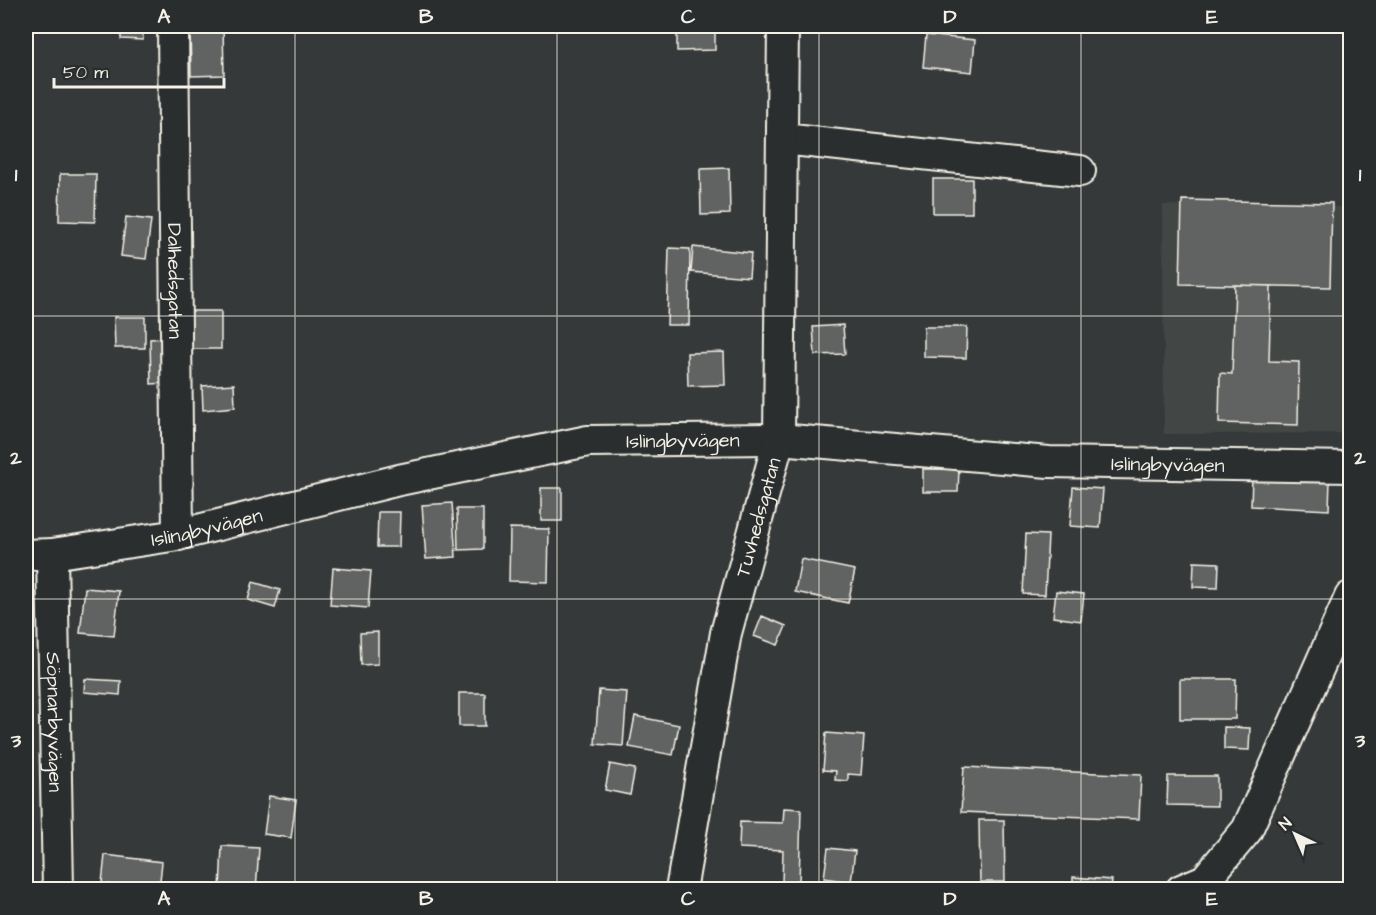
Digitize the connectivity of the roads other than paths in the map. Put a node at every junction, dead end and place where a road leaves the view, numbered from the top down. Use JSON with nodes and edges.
{"nodes":[{"id":1,"x":173,"y":26,"type":"edge"},
{"id":2,"x":783,"y":26,"type":"edge"},
{"id":3,"x":783,"y":139,"type":"junction"},
{"id":4,"x":1080,"y":171,"type":"dead end"},
{"id":5,"x":779,"y":439,"type":"junction"},
{"id":6,"x":1350,"y":467,"type":"edge"},
{"id":7,"x":178,"y":535,"type":"junction"},
{"id":8,"x":39,"y":554,"type":"edge"},
{"id":9,"x":1350,"y":597,"type":"edge"},
{"id":10,"x":58,"y":890,"type":"edge"},
{"id":11,"x":681,"y":890,"type":"edge"},
{"id":12,"x":1181,"y":890,"type":"edge"}],
"edges":[{"from":1,"to":7,"type":"street","name":"Dalhedsgatan"},
{"from":2,"to":3,"type":"street","name":"Tuvhedsgatan"},
{"from":3,"to":4,"type":"street"},
{"from":3,"to":5,"type":"street","name":"Tuvhedsgatan"},
{"from":5,"to":6,"type":"street","name":"Islingbyvägen"},
{"from":5,"to":7,"type":"street","name":"Islingbyvägen"},
{"from":5,"to":11,"type":"street","name":"Tuvhedsgatan"},
{"from":7,"to":8,"type":"street","name":"Islingbyvägen"},
{"from":8,"to":10,"type":"street","name":"Söpnarbyvägen"},
{"from":9,"to":12,"type":"street"}]}
